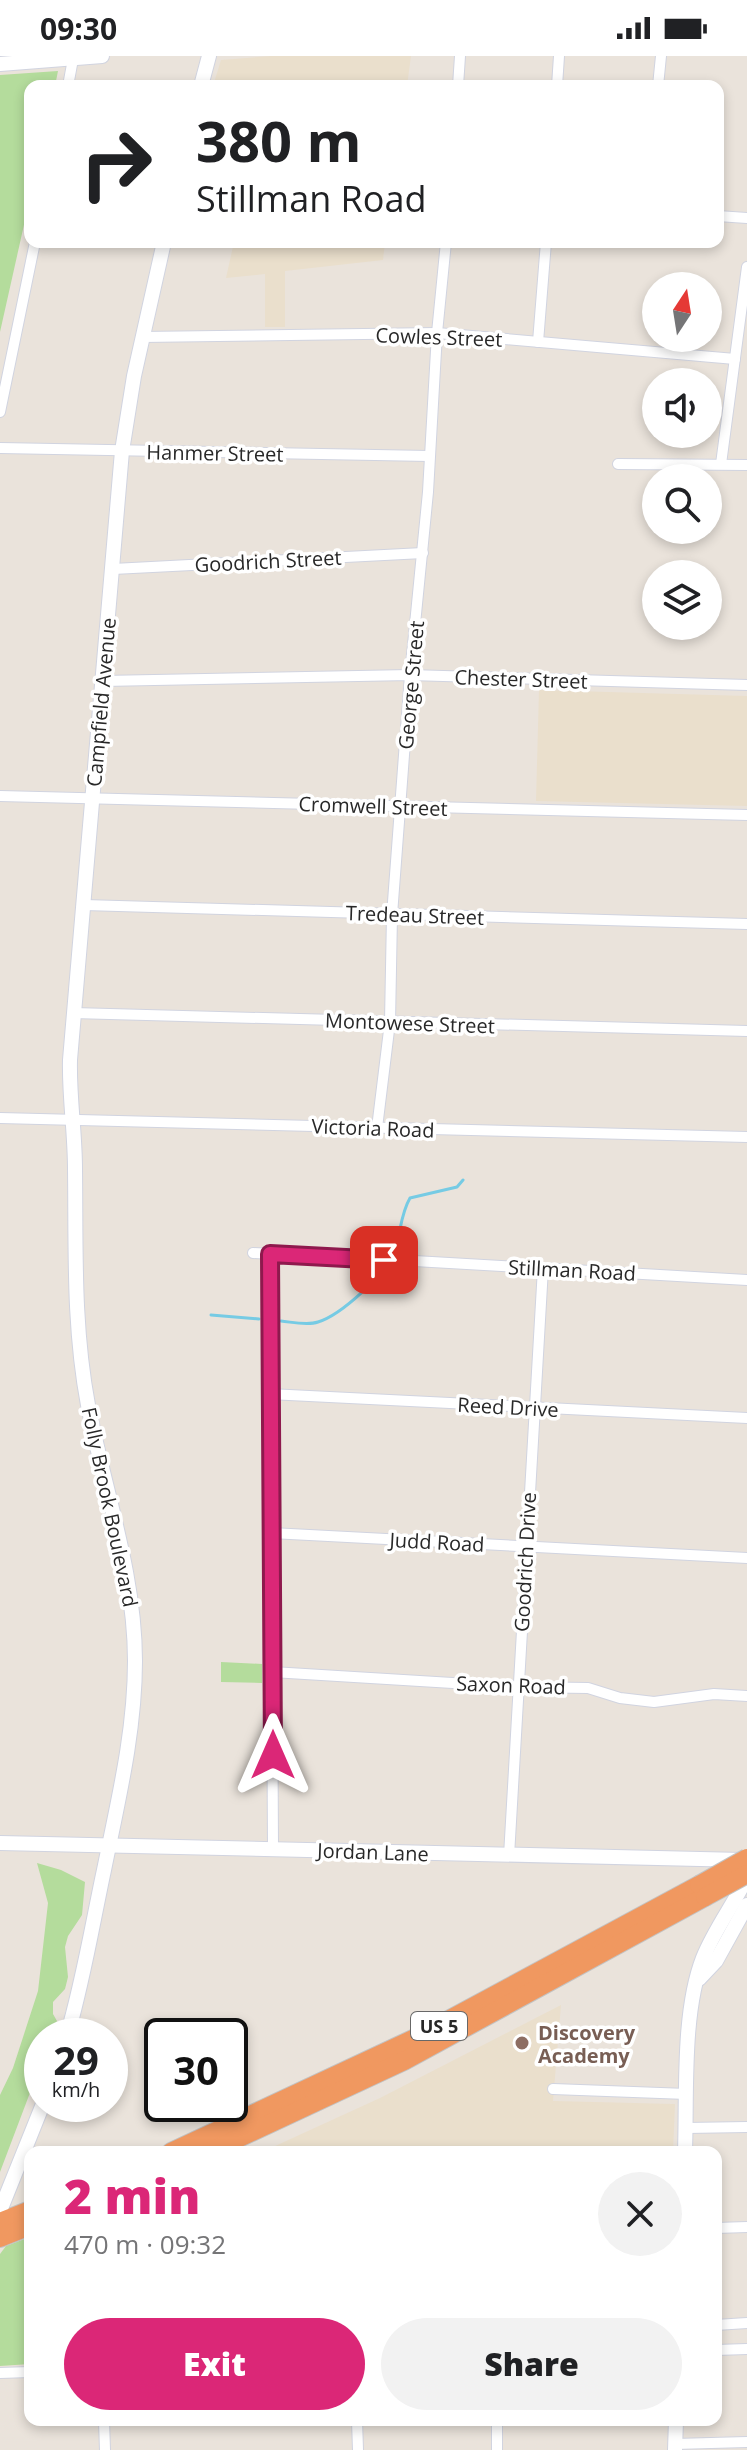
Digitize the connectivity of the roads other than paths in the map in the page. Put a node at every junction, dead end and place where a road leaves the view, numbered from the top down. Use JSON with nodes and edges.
{"nodes":[{"id":1,"x":102,"y":56,"type":"edge"},
{"id":2,"x":209,"y":56,"type":"edge"},
{"id":3,"x":460,"y":56,"type":"edge"},
{"id":4,"x":559,"y":56,"type":"edge"},
{"id":5,"x":661,"y":56,"type":"edge"},
{"id":6,"x":73,"y":59,"type":"junction"},
{"id":7,"x":0,"y":64,"type":"edge"},
{"id":8,"x":69,"y":80,"type":"edge"},
{"id":9,"x":203,"y":80,"type":"edge"},
{"id":10,"x":458,"y":80,"type":"edge"},
{"id":11,"x":557,"y":80,"type":"edge"},
{"id":12,"x":659,"y":80,"type":"edge"},
{"id":13,"x":724,"y":216,"type":"edge"},
{"id":14,"x":747,"y":218,"type":"edge"},
{"id":15,"x":34,"y":248,"type":"edge"},
{"id":16,"x":163,"y":248,"type":"edge"},
{"id":17,"x":445,"y":248,"type":"edge"},
{"id":18,"x":546,"y":248,"type":"edge"},
{"id":19,"x":747,"y":267,"type":"edge"},
{"id":20,"x":437,"y":333,"type":"junction"},
{"id":21,"x":142,"y":337,"type":"junction"},
{"id":22,"x":538,"y":342,"type":"junction"},
{"id":23,"x":735,"y":359,"type":"junction"},
{"id":24,"x":0,"y":412,"type":"edge"},
{"id":25,"x":0,"y":448,"type":"edge"},
{"id":26,"x":122,"y":451,"type":"junction"},
{"id":27,"x":429,"y":456,"type":"junction"},
{"id":28,"x":618,"y":464,"type":"dead end"},
{"id":29,"x":642,"y":464,"type":"edge"},
{"id":30,"x":721,"y":464,"type":"edge"},
{"id":31,"x":722,"y":464,"type":"edge"},
{"id":32,"x":747,"y":465,"type":"edge"},
{"id":33,"x":423,"y":553,"type":"junction"},
{"id":34,"x":113,"y":569,"type":"junction"},
{"id":35,"x":410,"y":675,"type":"junction"},
{"id":36,"x":103,"y":681,"type":"junction"},
{"id":37,"x":747,"y":685,"type":"edge"},
{"id":38,"x":0,"y":796,"type":"edge"},
{"id":39,"x":93,"y":798,"type":"junction"},
{"id":40,"x":401,"y":806,"type":"junction"},
{"id":41,"x":747,"y":815,"type":"edge"},
{"id":42,"x":84,"y":905,"type":"junction"},
{"id":43,"x":392,"y":915,"type":"junction"},
{"id":44,"x":747,"y":924,"type":"edge"},
{"id":45,"x":73,"y":1013,"type":"junction"},
{"id":46,"x":390,"y":1022,"type":"junction"},
{"id":47,"x":747,"y":1031,"type":"edge"},
{"id":48,"x":0,"y":1118,"type":"edge"},
{"id":49,"x":72,"y":1119,"type":"junction"},
{"id":50,"x":377,"y":1128,"type":"junction"},
{"id":51,"x":747,"y":1137,"type":"edge"},
{"id":52,"x":75,"y":1165,"type":"joint"},
{"id":53,"x":253,"y":1253,"type":"dead end"},
{"id":54,"x":270,"y":1254,"type":"junction"},
{"id":55,"x":384,"y":1260,"type":"dead end"},
{"id":56,"x":397,"y":1260,"type":"dead end"},
{"id":57,"x":543,"y":1268,"type":"junction"},
{"id":58,"x":747,"y":1280,"type":"edge"},
{"id":59,"x":269,"y":1394,"type":"junction"},
{"id":60,"x":535,"y":1409,"type":"junction"},
{"id":61,"x":747,"y":1418,"type":"edge"},
{"id":62,"x":271,"y":1533,"type":"junction"},
{"id":63,"x":526,"y":1546,"type":"junction"},
{"id":64,"x":747,"y":1558,"type":"edge"},
{"id":65,"x":272,"y":1672,"type":"junction"},
{"id":66,"x":519,"y":1687,"type":"junction"},
{"id":67,"x":747,"y":1696,"type":"edge"},
{"id":68,"x":0,"y":1843,"type":"edge"},
{"id":69,"x":109,"y":1846,"type":"junction"},
{"id":70,"x":273,"y":1850,"type":"junction"},
{"id":71,"x":509,"y":1856,"type":"junction"},
{"id":72,"x":694,"y":1859,"type":"junction"},
{"id":73,"x":747,"y":1859,"type":"edge"},
{"id":74,"x":747,"y":1875,"type":"edge"},
{"id":75,"x":702,"y":1891,"type":"junction"},
{"id":76,"x":747,"y":1905,"type":"edge"},
{"id":77,"x":726,"y":1915,"type":"junction"},
{"id":78,"x":717,"y":1946,"type":"junction"},
{"id":79,"x":72,"y":2018,"type":"edge"},
{"id":80,"x":553,"y":2089,"type":"dead end"},
{"id":81,"x":687,"y":2094,"type":"junction"},
{"id":82,"x":37,"y":2122,"type":"edge"},
{"id":83,"x":747,"y":2127,"type":"edge"},
{"id":84,"x":686,"y":2128,"type":"junction"},
{"id":85,"x":28,"y":2146,"type":"edge"},
{"id":86,"x":184,"y":2146,"type":"edge"},
{"id":87,"x":222,"y":2146,"type":"edge"},
{"id":88,"x":685,"y":2146,"type":"edge"},
{"id":89,"x":24,"y":2158,"type":"edge"},
{"id":90,"x":24,"y":2212,"type":"edge"},
{"id":91,"x":3,"y":2217,"type":"edge"},
{"id":92,"x":747,"y":2227,"type":"edge"},
{"id":93,"x":24,"y":2228,"type":"edge"},
{"id":94,"x":722,"y":2228,"type":"edge"},
{"id":95,"x":0,"y":2238,"type":"edge"},
{"id":96,"x":747,"y":2323,"type":"edge"},
{"id":97,"x":722,"y":2325,"type":"edge"},
{"id":98,"x":747,"y":2349,"type":"edge"},
{"id":99,"x":722,"y":2350,"type":"edge"},
{"id":100,"x":24,"y":2372,"type":"edge"},
{"id":101,"x":0,"y":2373,"type":"edge"},
{"id":102,"x":104,"y":2426,"type":"edge"},
{"id":103,"x":357,"y":2426,"type":"edge"},
{"id":104,"x":497,"y":2426,"type":"edge"},
{"id":105,"x":676,"y":2426,"type":"edge"},
{"id":106,"x":747,"y":2442,"type":"edge"},
{"id":107,"x":675,"y":2447,"type":"edge"},
{"id":108,"x":105,"y":2450,"type":"edge"},
{"id":109,"x":358,"y":2450,"type":"edge"},
{"id":110,"x":497,"y":2450,"type":"edge"}],
"edges":[{"from":1,"to":6,"type":"street"},
{"from":2,"to":9,"type":"street"},
{"from":3,"to":10,"type":"street"},
{"from":4,"to":11,"type":"street"},
{"from":5,"to":12,"type":"street"},
{"from":6,"to":7,"type":"street"},
{"from":6,"to":8,"type":"street"},
{"from":13,"to":14,"type":"street"},
{"from":15,"to":24,"type":"street"},
{"from":16,"to":21,"type":"street","name":"Campfield Avenue"},
{"from":17,"to":20,"type":"street","name":"George Street"},
{"from":18,"to":22,"type":"street"},
{"from":19,"to":23,"type":"street"},
{"from":20,"to":21,"type":"street","name":"Cowles Street"},
{"from":20,"to":22,"type":"street","name":"Cowles Street"},
{"from":20,"to":27,"type":"street","name":"George Street"},
{"from":21,"to":26,"type":"street","name":"Campfield Avenue"},
{"from":22,"to":23,"type":"street","name":"Cowles Street"},
{"from":23,"to":30,"type":"street"},
{"from":25,"to":26,"type":"street","name":"Hanmer Street"},
{"from":26,"to":27,"type":"street","name":"Hanmer Street"},
{"from":26,"to":34,"type":"street","name":"Campfield Avenue"},
{"from":27,"to":33,"type":"street","name":"George Street"},
{"from":28,"to":29,"type":"street"},
{"from":31,"to":32,"type":"street"},
{"from":33,"to":34,"type":"street","name":"Goodrich Street"},
{"from":33,"to":35,"type":"street","name":"George Street"},
{"from":34,"to":36,"type":"street","name":"Campfield Avenue"},
{"from":35,"to":36,"type":"street","name":"Chester Street"},
{"from":35,"to":37,"type":"street","name":"Chester Street"},
{"from":35,"to":40,"type":"street","name":"George Street"},
{"from":36,"to":39,"type":"street","name":"Campfield Avenue"},
{"from":38,"to":39,"type":"street","name":"Cromwell Street"},
{"from":39,"to":40,"type":"street","name":"Cromwell Street"},
{"from":39,"to":42,"type":"street","name":"Campfield Avenue"},
{"from":40,"to":41,"type":"street","name":"Cromwell Street"},
{"from":40,"to":43,"type":"street","name":"George Street"},
{"from":42,"to":43,"type":"street","name":"Tredeau Street"},
{"from":42,"to":45,"type":"street","name":"Campfield Avenue"},
{"from":43,"to":44,"type":"street","name":"Tredeau Street"},
{"from":43,"to":46,"type":"street","name":"George Street"},
{"from":45,"to":46,"type":"street","name":"Montowese Street"},
{"from":45,"to":49,"type":"street","name":"Campfield Avenue"},
{"from":46,"to":47,"type":"street","name":"Montowese Street"},
{"from":46,"to":50,"type":"street","name":"George Street"},
{"from":48,"to":49,"type":"street","name":"Victoria Road"},
{"from":49,"to":50,"type":"street","name":"Victoria Road"},
{"from":49,"to":52,"type":"street","name":"Campfield Avenue"},
{"from":50,"to":51,"type":"street","name":"Victoria Road"},
{"from":52,"to":69,"type":"street","name":"Folly Brook Boulevard"},
{"from":53,"to":54,"type":"street"},
{"from":54,"to":55,"type":"street"},
{"from":54,"to":59,"type":"street"},
{"from":56,"to":57,"type":"street","name":"Stillman Road"},
{"from":57,"to":58,"type":"street","name":"Stillman Road"},
{"from":57,"to":60,"type":"street","name":"Goodrich Drive"},
{"from":59,"to":60,"type":"street","name":"Reed Drive"},
{"from":59,"to":62,"type":"street"},
{"from":60,"to":61,"type":"street","name":"Reed Drive"},
{"from":60,"to":63,"type":"street","name":"Goodrich Drive"},
{"from":62,"to":63,"type":"street","name":"Judd Road"},
{"from":62,"to":65,"type":"street"},
{"from":63,"to":64,"type":"street","name":"Judd Road"},
{"from":63,"to":66,"type":"street","name":"Goodrich Drive"},
{"from":65,"to":66,"type":"street","name":"Saxon Road"},
{"from":65,"to":70,"type":"street"},
{"from":66,"to":67,"type":"street","name":"Saxon Road"},
{"from":66,"to":71,"type":"street","name":"Goodrich Drive"},
{"from":68,"to":69,"type":"street","name":"Jordan Lane"},
{"from":69,"to":70,"type":"street","name":"Jordan Lane"},
{"from":69,"to":79,"type":"street","name":"Folly Brook Boulevard"},
{"from":70,"to":71,"type":"street","name":"Jordan Lane"},
{"from":71,"to":72,"type":"street","name":"Jordan Lane"},
{"from":72,"to":73,"type":"street","name":"Jordan Lane"},
{"from":72,"to":77,"type":"street"},
{"from":73,"to":75,"type":"highway","number":"US 5","bridge":true},
{"from":74,"to":75,"type":"highway","number":"US 5","bridge":true},
{"from":74,"to":77,"type":"street"},
{"from":75,"to":86,"type":"highway","number":"US 5"},
{"from":75,"to":87,"type":"highway","number":"US 5"},
{"from":76,"to":78,"type":"street"},
{"from":77,"to":78,"type":"street"},
{"from":78,"to":81,"type":"street"},
{"from":80,"to":81,"type":"street"},
{"from":81,"to":84,"type":"street"},
{"from":82,"to":85,"type":"street"},
{"from":83,"to":84,"type":"street"},
{"from":84,"to":88,"type":"street"},
{"from":89,"to":91,"type":"street"},
{"from":90,"to":91,"type":"highway"},
{"from":92,"to":94,"type":"street"},
{"from":93,"to":95,"type":"highway"},
{"from":96,"to":97,"type":"street"},
{"from":98,"to":99,"type":"street"},
{"from":100,"to":101,"type":"street"},
{"from":102,"to":108,"type":"street"},
{"from":103,"to":109,"type":"street"},
{"from":104,"to":110,"type":"street"},
{"from":105,"to":107,"type":"street"},
{"from":106,"to":107,"type":"street"}]}
